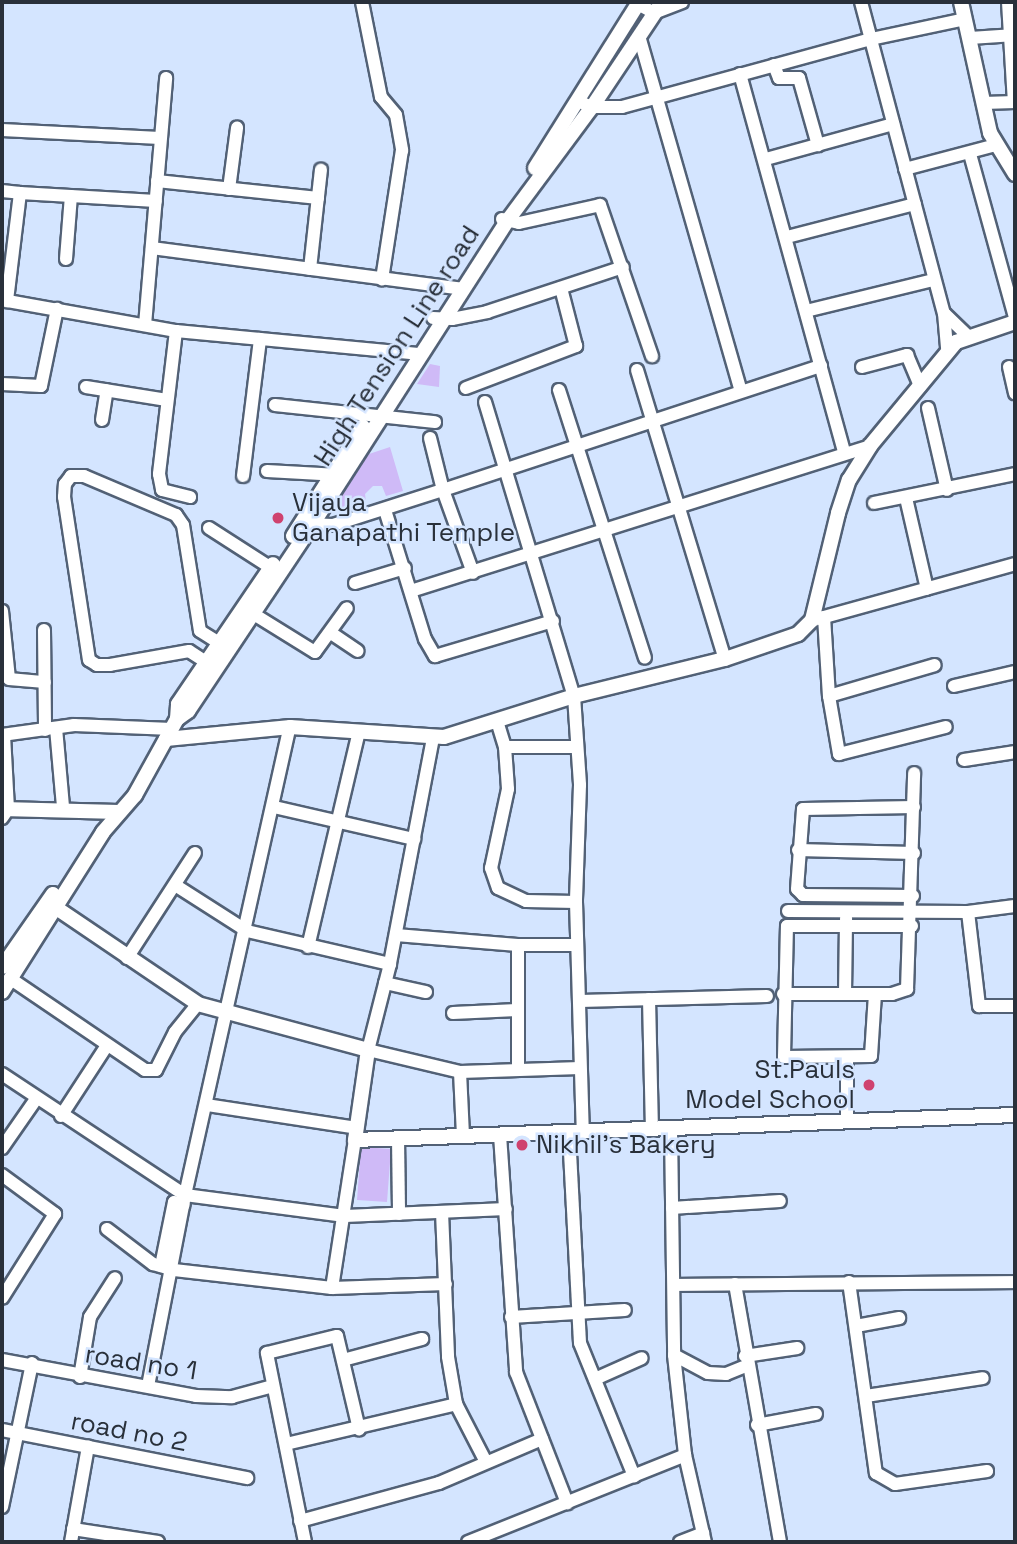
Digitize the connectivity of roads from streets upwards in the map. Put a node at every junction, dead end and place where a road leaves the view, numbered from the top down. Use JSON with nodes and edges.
{"nodes":[{"id":1,"x":362,"y":2,"type":"edge"},
{"id":2,"x":682,"y":2,"type":"edge"},
{"id":3,"x":862,"y":2,"type":"edge"},
{"id":4,"x":961,"y":2,"type":"edge"},
{"id":5,"x":1008,"y":2,"type":"edge"},
{"id":6,"x":639,"y":3,"type":"edge"},
{"id":7,"x":658,"y":7,"type":"edge"},
{"id":8,"x":965,"y":19,"type":"junction"},
{"id":9,"x":1013,"y":35,"type":"edge"},
{"id":10,"x":639,"y":36,"type":"junction"},
{"id":11,"x":970,"y":37,"type":"junction"},
{"id":12,"x":871,"y":39,"type":"junction"},
{"id":13,"x":774,"y":65,"type":"junction"},
{"id":14,"x":740,"y":74,"type":"junction"},
{"id":15,"x":166,"y":78,"type":"dead end"},
{"id":16,"x":658,"y":99,"type":"junction"},
{"id":17,"x":1015,"y":102,"type":"edge"},
{"id":18,"x":983,"y":103,"type":"junction"},
{"id":19,"x":586,"y":104,"type":"junction"},
{"id":20,"x":892,"y":124,"type":"junction"},
{"id":21,"x":237,"y":128,"type":"dead end"},
{"id":22,"x":2,"y":130,"type":"edge"},
{"id":23,"x":160,"y":138,"type":"junction"},
{"id":24,"x":816,"y":141,"type":"junction"},
{"id":25,"x":996,"y":145,"type":"junction"},
{"id":26,"x":786,"y":146,"type":"dead end"},
{"id":27,"x":970,"y":154,"type":"junction"},
{"id":28,"x":765,"y":159,"type":"junction"},
{"id":29,"x":905,"y":169,"type":"junction"},
{"id":30,"x":321,"y":170,"type":"dead end"},
{"id":31,"x":1015,"y":174,"type":"edge"},
{"id":32,"x":157,"y":181,"type":"junction"},
{"id":33,"x":229,"y":189,"type":"junction"},
{"id":34,"x":2,"y":191,"type":"edge"},
{"id":35,"x":20,"y":193,"type":"junction"},
{"id":36,"x":71,"y":196,"type":"junction"},
{"id":37,"x":318,"y":198,"type":"junction"},
{"id":38,"x":156,"y":201,"type":"junction"},
{"id":39,"x":915,"y":204,"type":"junction"},
{"id":40,"x":504,"y":219,"type":"junction"},
{"id":41,"x":787,"y":237,"type":"junction"},
{"id":42,"x":152,"y":248,"type":"junction"},
{"id":43,"x":66,"y":258,"type":"dead end"},
{"id":44,"x":622,"y":267,"type":"junction"},
{"id":45,"x":310,"y":269,"type":"junction"},
{"id":46,"x":382,"y":279,"type":"junction"},
{"id":47,"x":933,"y":279,"type":"junction"},
{"id":48,"x":561,"y":288,"type":"junction"},
{"id":49,"x":458,"y":290,"type":"junction"},
{"id":50,"x":4,"y":300,"type":"edge"},
{"id":51,"x":57,"y":309,"type":"junction"},
{"id":52,"x":806,"y":311,"type":"junction"},
{"id":53,"x":944,"y":313,"type":"junction"},
{"id":54,"x":438,"y":318,"type":"junction"},
{"id":55,"x":1015,"y":319,"type":"edge"},
{"id":56,"x":145,"y":326,"type":"junction"},
{"id":57,"x":176,"y":331,"type":"junction"},
{"id":58,"x":967,"y":335,"type":"junction"},
{"id":59,"x":260,"y":339,"type":"junction"},
{"id":60,"x":947,"y":351,"type":"junction"},
{"id":61,"x":415,"y":355,"type":"junction"},
{"id":62,"x":652,"y":356,"type":"dead end"},
{"id":63,"x":821,"y":366,"type":"junction"},
{"id":64,"x":862,"y":367,"type":"dead end"},
{"id":65,"x":1009,"y":367,"type":"dead end"},
{"id":66,"x":637,"y":370,"type":"dead end"},
{"id":67,"x":2,"y":384,"type":"edge"},
{"id":68,"x":920,"y":386,"type":"junction"},
{"id":69,"x":86,"y":387,"type":"dead end"},
{"id":70,"x":466,"y":388,"type":"dead end"},
{"id":71,"x":107,"y":390,"type":"junction"},
{"id":72,"x":559,"y":390,"type":"dead end"},
{"id":73,"x":741,"y":391,"type":"junction"},
{"id":74,"x":1015,"y":393,"type":"edge"},
{"id":75,"x":167,"y":400,"type":"junction"},
{"id":76,"x":485,"y":402,"type":"dead end"},
{"id":77,"x":275,"y":405,"type":"dead end"},
{"id":78,"x":928,"y":408,"type":"dead end"},
{"id":79,"x":377,"y":414,"type":"junction"},
{"id":80,"x":102,"y":420,"type":"dead end"},
{"id":81,"x":435,"y":422,"type":"dead end"},
{"id":82,"x":651,"y":422,"type":"junction"},
{"id":83,"x":430,"y":438,"type":"dead end"},
{"id":84,"x":870,"y":446,"type":"junction"},
{"id":85,"x":578,"y":449,"type":"junction"},
{"id":86,"x":844,"y":452,"type":"junction"},
{"id":87,"x":267,"y":471,"type":"dead end"},
{"id":88,"x":506,"y":472,"type":"junction"},
{"id":89,"x":1015,"y":474,"type":"edge"},
{"id":90,"x":337,"y":475,"type":"junction"},
{"id":91,"x":243,"y":476,"type":"dead end"},
{"id":92,"x":443,"y":490,"type":"junction"},
{"id":93,"x":947,"y":490,"type":"junction"},
{"id":94,"x":190,"y":497,"type":"dead end"},
{"id":95,"x":906,"y":498,"type":"junction"},
{"id":96,"x":874,"y":503,"type":"dead end"},
{"id":97,"x":677,"y":507,"type":"junction"},
{"id":98,"x":385,"y":510,"type":"junction"},
{"id":99,"x":307,"y":524,"type":"junction"},
{"id":100,"x":209,"y":527,"type":"dead end"},
{"id":101,"x":606,"y":531,"type":"junction"},
{"id":102,"x":532,"y":555,"type":"junction"},
{"id":103,"x":1015,"y":564,"type":"edge"},
{"id":104,"x":405,"y":568,"type":"junction"},
{"id":105,"x":274,"y":571,"type":"junction"},
{"id":106,"x":473,"y":573,"type":"junction"},
{"id":107,"x":355,"y":583,"type":"dead end"},
{"id":108,"x":927,"y":589,"type":"junction"},
{"id":109,"x":411,"y":591,"type":"junction"},
{"id":110,"x":347,"y":608,"type":"dead end"},
{"id":111,"x":2,"y":611,"type":"edge"},
{"id":112,"x":252,"y":613,"type":"junction"},
{"id":113,"x":818,"y":619,"type":"junction"},
{"id":114,"x":552,"y":621,"type":"junction"},
{"id":115,"x":44,"y":630,"type":"dead end"},
{"id":116,"x":200,"y":631,"type":"junction"},
{"id":117,"x":331,"y":633,"type":"junction"},
{"id":118,"x":219,"y":643,"type":"junction"},
{"id":119,"x":189,"y":651,"type":"junction"},
{"id":120,"x":358,"y":652,"type":"dead end"},
{"id":121,"x":3,"y":657,"type":"edge"},
{"id":122,"x":645,"y":658,"type":"dead end"},
{"id":123,"x":724,"y":659,"type":"junction"},
{"id":124,"x":206,"y":663,"type":"junction"},
{"id":125,"x":935,"y":665,"type":"dead end"},
{"id":126,"x":1015,"y":672,"type":"edge"},
{"id":127,"x":45,"y":682,"type":"junction"},
{"id":128,"x":954,"y":686,"type":"dead end"},
{"id":129,"x":574,"y":696,"type":"junction"},
{"id":130,"x":829,"y":696,"type":"junction"},
{"id":131,"x":496,"y":721,"type":"junction"},
{"id":132,"x":290,"y":727,"type":"junction"},
{"id":133,"x":946,"y":727,"type":"dead end"},
{"id":134,"x":50,"y":729,"type":"junction"},
{"id":135,"x":172,"y":729,"type":"junction"},
{"id":136,"x":359,"y":732,"type":"junction"},
{"id":137,"x":3,"y":735,"type":"edge"},
{"id":138,"x":433,"y":738,"type":"junction"},
{"id":139,"x":505,"y":747,"type":"junction"},
{"id":140,"x":576,"y":747,"type":"junction"},
{"id":141,"x":1015,"y":752,"type":"edge"},
{"id":142,"x":964,"y":761,"type":"dead end"},
{"id":143,"x":914,"y":773,"type":"dead end"},
{"id":144,"x":64,"y":807,"type":"junction"},
{"id":145,"x":274,"y":807,"type":"junction"},
{"id":146,"x":914,"y":807,"type":"junction"},
{"id":147,"x":113,"y":811,"type":"junction"},
{"id":148,"x":4,"y":812,"type":"edge"},
{"id":149,"x":336,"y":821,"type":"junction"},
{"id":150,"x":414,"y":839,"type":"junction"},
{"id":151,"x":798,"y":850,"type":"junction"},
{"id":152,"x":195,"y":853,"type":"dead end"},
{"id":153,"x":914,"y":853,"type":"junction"},
{"id":154,"x":175,"y":885,"type":"junction"},
{"id":155,"x":823,"y":895,"type":"junction"},
{"id":156,"x":907,"y":896,"type":"junction"},
{"id":157,"x":576,"y":902,"type":"junction"},
{"id":158,"x":51,"y":905,"type":"junction"},
{"id":159,"x":1015,"y":906,"type":"edge"},
{"id":160,"x":788,"y":911,"type":"dead end"},
{"id":161,"x":822,"y":912,"type":"junction"},
{"id":162,"x":968,"y":912,"type":"junction"},
{"id":163,"x":909,"y":917,"type":"junction"},
{"id":164,"x":846,"y":920,"type":"junction"},
{"id":165,"x":247,"y":931,"type":"junction"},
{"id":166,"x":396,"y":934,"type":"junction"},
{"id":167,"x":576,"y":945,"type":"junction"},
{"id":168,"x":518,"y":946,"type":"junction"},
{"id":169,"x":308,"y":947,"type":"junction"},
{"id":170,"x":128,"y":958,"type":"junction"},
{"id":171,"x":390,"y":964,"type":"junction"},
{"id":172,"x":6,"y":973,"type":"edge"},
{"id":173,"x":386,"y":983,"type":"junction"},
{"id":174,"x":2,"y":992,"type":"edge"},
{"id":175,"x":426,"y":992,"type":"dead end"},
{"id":176,"x":783,"y":994,"type":"junction"},
{"id":177,"x":845,"y":994,"type":"junction"},
{"id":178,"x":875,"y":994,"type":"junction"},
{"id":179,"x":767,"y":996,"type":"dead end"},
{"id":180,"x":649,"y":999,"type":"junction"},
{"id":181,"x":580,"y":1000,"type":"junction"},
{"id":182,"x":198,"y":1004,"type":"junction"},
{"id":183,"x":1015,"y":1006,"type":"edge"},
{"id":184,"x":517,"y":1010,"type":"junction"},
{"id":185,"x":453,"y":1013,"type":"dead end"},
{"id":186,"x":228,"y":1014,"type":"junction"},
{"id":187,"x":106,"y":1047,"type":"junction"},
{"id":188,"x":368,"y":1050,"type":"junction"},
{"id":189,"x":847,"y":1058,"type":"junction"},
{"id":190,"x":580,"y":1068,"type":"junction"},
{"id":191,"x":518,"y":1070,"type":"junction"},
{"id":192,"x":460,"y":1072,"type":"junction"},
{"id":193,"x":2,"y":1074,"type":"edge"},
{"id":194,"x":36,"y":1099,"type":"junction"},
{"id":195,"x":207,"y":1105,"type":"junction"},
{"id":196,"x":1015,"y":1115,"type":"edge"},
{"id":197,"x":61,"y":1116,"type":"junction"},
{"id":198,"x":847,"y":1122,"type":"junction"},
{"id":199,"x":652,"y":1129,"type":"junction"},
{"id":200,"x":671,"y":1129,"type":"junction"},
{"id":201,"x":576,"y":1133,"type":"junction"},
{"id":202,"x":356,"y":1134,"type":"junction"},
{"id":203,"x":500,"y":1135,"type":"junction"},
{"id":204,"x":463,"y":1136,"type":"junction"},
{"id":205,"x":398,"y":1139,"type":"junction"},
{"id":206,"x":2,"y":1148,"type":"edge"},
{"id":207,"x":2,"y":1175,"type":"edge"},
{"id":208,"x":185,"y":1200,"type":"junction"},
{"id":209,"x":780,"y":1201,"type":"dead end"},
{"id":210,"x":672,"y":1208,"type":"junction"},
{"id":211,"x":506,"y":1209,"type":"junction"},
{"id":212,"x":442,"y":1212,"type":"junction"},
{"id":213,"x":399,"y":1214,"type":"junction"},
{"id":214,"x":345,"y":1216,"type":"junction"},
{"id":215,"x":107,"y":1229,"type":"dead end"},
{"id":216,"x":161,"y":1266,"type":"junction"},
{"id":217,"x":174,"y":1270,"type":"junction"},
{"id":218,"x":115,"y":1278,"type":"dead end"},
{"id":219,"x":849,"y":1282,"type":"junction"},
{"id":220,"x":1015,"y":1282,"type":"edge"},
{"id":221,"x":446,"y":1284,"type":"junction"},
{"id":222,"x":735,"y":1284,"type":"junction"},
{"id":223,"x":675,"y":1285,"type":"junction"},
{"id":224,"x":332,"y":1288,"type":"junction"},
{"id":225,"x":2,"y":1298,"type":"edge"},
{"id":226,"x":625,"y":1310,"type":"dead end"},
{"id":227,"x":578,"y":1311,"type":"junction"},
{"id":228,"x":511,"y":1317,"type":"junction"},
{"id":229,"x":899,"y":1318,"type":"dead end"},
{"id":230,"x":856,"y":1326,"type":"junction"},
{"id":231,"x":422,"y":1339,"type":"dead end"},
{"id":232,"x":797,"y":1348,"type":"dead end"},
{"id":233,"x":674,"y":1355,"type":"junction"},
{"id":234,"x":642,"y":1358,"type":"dead end"},
{"id":235,"x":2,"y":1360,"type":"edge"},
{"id":236,"x":343,"y":1360,"type":"junction"},
{"id":237,"x":745,"y":1361,"type":"junction"},
{"id":238,"x":32,"y":1363,"type":"junction"},
{"id":239,"x":80,"y":1377,"type":"junction"},
{"id":240,"x":983,"y":1378,"type":"dead end"},
{"id":241,"x":595,"y":1379,"type":"junction"},
{"id":242,"x":148,"y":1386,"type":"junction"},
{"id":243,"x":273,"y":1386,"type":"junction"},
{"id":244,"x":866,"y":1396,"type":"junction"},
{"id":245,"x":456,"y":1404,"type":"junction"},
{"id":246,"x":816,"y":1414,"type":"dead end"},
{"id":247,"x":757,"y":1425,"type":"junction"},
{"id":248,"x":359,"y":1429,"type":"junction"},
{"id":249,"x":2,"y":1430,"type":"edge"},
{"id":250,"x":17,"y":1433,"type":"junction"},
{"id":251,"x":542,"y":1439,"type":"junction"},
{"id":252,"x":286,"y":1444,"type":"junction"},
{"id":253,"x":88,"y":1447,"type":"junction"},
{"id":254,"x":685,"y":1455,"type":"junction"},
{"id":255,"x":486,"y":1462,"type":"junction"},
{"id":256,"x":987,"y":1471,"type":"dead end"},
{"id":257,"x":634,"y":1476,"type":"junction"},
{"id":258,"x":247,"y":1478,"type":"dead end"},
{"id":259,"x":567,"y":1503,"type":"junction"},
{"id":260,"x":2,"y":1507,"type":"edge"},
{"id":261,"x":300,"y":1521,"type":"junction"},
{"id":262,"x":72,"y":1536,"type":"edge"},
{"id":263,"x":704,"y":1538,"type":"edge"},
{"id":264,"x":158,"y":1542,"type":"edge"},
{"id":265,"x":305,"y":1542,"type":"edge"},
{"id":266,"x":468,"y":1542,"type":"edge"},
{"id":267,"x":680,"y":1542,"type":"edge"},
{"id":268,"x":780,"y":1542,"type":"edge"}],
"edges":[{"from":1,"to":46,"type":"street"},
{"from":2,"to":7,"type":"street"},
{"from":3,"to":12,"type":"street"},
{"from":4,"to":8,"type":"street"},
{"from":5,"to":9,"type":"street"},
{"from":6,"to":7,"type":"street"},
{"from":6,"to":19,"type":"street","name":"High Tension Line road"},
{"from":7,"to":10,"type":"street","name":"High Tension Line road"},
{"from":8,"to":11,"type":"street"},
{"from":8,"to":12,"type":"street"},
{"from":9,"to":11,"type":"street"},
{"from":9,"to":17,"type":"street"},
{"from":10,"to":16,"type":"street"},
{"from":10,"to":19,"type":"street","name":"High Tension Line road"},
{"from":11,"to":18,"type":"street"},
{"from":12,"to":13,"type":"street"},
{"from":12,"to":20,"type":"street"},
{"from":13,"to":14,"type":"street"},
{"from":13,"to":24,"type":"street"},
{"from":14,"to":16,"type":"street"},
{"from":14,"to":28,"type":"street"},
{"from":15,"to":23,"type":"street"},
{"from":16,"to":19,"type":"street"},
{"from":16,"to":73,"type":"street"},
{"from":17,"to":18,"type":"street"},
{"from":18,"to":25,"type":"street"},
{"from":19,"to":40,"type":"street","name":"High Tension Line road"},
{"from":20,"to":24,"type":"street"},
{"from":20,"to":29,"type":"street"},
{"from":21,"to":33,"type":"street"},
{"from":22,"to":23,"type":"street"},
{"from":23,"to":32,"type":"street"},
{"from":24,"to":26,"type":"street"},
{"from":24,"to":28,"type":"street"},
{"from":25,"to":27,"type":"street"},
{"from":25,"to":31,"type":"street"},
{"from":27,"to":29,"type":"street"},
{"from":27,"to":55,"type":"street"},
{"from":28,"to":41,"type":"street"},
{"from":29,"to":39,"type":"street"},
{"from":30,"to":37,"type":"street"},
{"from":32,"to":33,"type":"street"},
{"from":32,"to":38,"type":"street"},
{"from":33,"to":37,"type":"street"},
{"from":34,"to":35,"type":"street"},
{"from":35,"to":36,"type":"street"},
{"from":35,"to":50,"type":"street"},
{"from":36,"to":38,"type":"street"},
{"from":36,"to":43,"type":"street"},
{"from":37,"to":45,"type":"street"},
{"from":38,"to":42,"type":"street"},
{"from":39,"to":41,"type":"street"},
{"from":39,"to":47,"type":"street"},
{"from":40,"to":44,"type":"street"},
{"from":40,"to":49,"type":"street","name":"High Tension Line road"},
{"from":41,"to":52,"type":"street"},
{"from":42,"to":45,"type":"street"},
{"from":42,"to":56,"type":"street"},
{"from":44,"to":48,"type":"street"},
{"from":44,"to":62,"type":"street"},
{"from":45,"to":46,"type":"street"},
{"from":46,"to":49,"type":"street"},
{"from":47,"to":52,"type":"street"},
{"from":47,"to":53,"type":"street"},
{"from":48,"to":54,"type":"street"},
{"from":48,"to":70,"type":"street"},
{"from":49,"to":54,"type":"street","name":"High Tension Line road"},
{"from":50,"to":51,"type":"street"},
{"from":51,"to":56,"type":"street"},
{"from":51,"to":67,"type":"street"},
{"from":52,"to":63,"type":"street"},
{"from":53,"to":58,"type":"street"},
{"from":53,"to":60,"type":"street"},
{"from":54,"to":61,"type":"street","name":"High Tension Line road"},
{"from":55,"to":58,"type":"street"},
{"from":56,"to":57,"type":"street"},
{"from":57,"to":59,"type":"street"},
{"from":57,"to":75,"type":"street"},
{"from":58,"to":60,"type":"street"},
{"from":59,"to":61,"type":"street"},
{"from":59,"to":91,"type":"street"},
{"from":60,"to":68,"type":"street"},
{"from":61,"to":79,"type":"street","name":"High Tension Line road"},
{"from":63,"to":73,"type":"street"},
{"from":63,"to":86,"type":"street"},
{"from":64,"to":68,"type":"street"},
{"from":65,"to":74,"type":"street"},
{"from":66,"to":82,"type":"street"},
{"from":68,"to":84,"type":"street"},
{"from":69,"to":71,"type":"street"},
{"from":71,"to":75,"type":"street"},
{"from":71,"to":80,"type":"street"},
{"from":72,"to":85,"type":"street"},
{"from":73,"to":82,"type":"street"},
{"from":75,"to":94,"type":"street"},
{"from":76,"to":88,"type":"street"},
{"from":77,"to":79,"type":"street"},
{"from":78,"to":93,"type":"street"},
{"from":79,"to":81,"type":"street"},
{"from":79,"to":90,"type":"street","name":"High Tension Line road"},
{"from":82,"to":85,"type":"street"},
{"from":82,"to":97,"type":"street"},
{"from":83,"to":92,"type":"street"},
{"from":84,"to":86,"type":"street"},
{"from":84,"to":113,"type":"street"},
{"from":85,"to":88,"type":"street"},
{"from":85,"to":101,"type":"street"},
{"from":86,"to":97,"type":"street"},
{"from":87,"to":90,"type":"street"},
{"from":88,"to":92,"type":"street"},
{"from":88,"to":102,"type":"street"},
{"from":89,"to":93,"type":"street"},
{"from":90,"to":99,"type":"street","name":"High Tension Line road"},
{"from":92,"to":98,"type":"street"},
{"from":92,"to":106,"type":"street"},
{"from":93,"to":95,"type":"street"},
{"from":95,"to":96,"type":"street"},
{"from":95,"to":108,"type":"street"},
{"from":97,"to":101,"type":"street"},
{"from":97,"to":123,"type":"street"},
{"from":98,"to":99,"type":"street"},
{"from":98,"to":104,"type":"street"},
{"from":99,"to":105,"type":"street","name":"High Tension Line road"},
{"from":100,"to":105,"type":"street"},
{"from":101,"to":102,"type":"street"},
{"from":101,"to":122,"type":"street"},
{"from":102,"to":106,"type":"street"},
{"from":102,"to":114,"type":"street"},
{"from":103,"to":108,"type":"street"},
{"from":104,"to":107,"type":"street"},
{"from":104,"to":109,"type":"street"},
{"from":105,"to":112,"type":"street","name":"High Tension Line road"},
{"from":105,"to":118,"type":"street","name":"High Tension Line road"},
{"from":106,"to":109,"type":"street"},
{"from":108,"to":113,"type":"street"},
{"from":109,"to":114,"type":"street"},
{"from":110,"to":117,"type":"street"},
{"from":111,"to":121,"type":"street"},
{"from":112,"to":117,"type":"street"},
{"from":112,"to":135,"type":"street","name":"High Tension Line road"},
{"from":113,"to":123,"type":"street"},
{"from":113,"to":130,"type":"street"},
{"from":114,"to":129,"type":"street"},
{"from":115,"to":127,"type":"street"},
{"from":116,"to":118,"type":"street"},
{"from":116,"to":119,"type":"street"},
{"from":116,"to":119,"type":"street"},
{"from":117,"to":120,"type":"street"},
{"from":118,"to":124,"type":"street","name":"High Tension Line road"},
{"from":119,"to":124,"type":"street"},
{"from":121,"to":127,"type":"street"},
{"from":123,"to":129,"type":"street"},
{"from":124,"to":135,"type":"street","name":"High Tension Line road"},
{"from":125,"to":130,"type":"street"},
{"from":126,"to":128,"type":"street"},
{"from":127,"to":134,"type":"street"},
{"from":129,"to":131,"type":"street"},
{"from":129,"to":140,"type":"street"},
{"from":130,"to":133,"type":"street"},
{"from":131,"to":138,"type":"street"},
{"from":131,"to":139,"type":"street"},
{"from":132,"to":135,"type":"street"},
{"from":132,"to":136,"type":"street"},
{"from":132,"to":145,"type":"street"},
{"from":134,"to":135,"type":"street"},
{"from":134,"to":137,"type":"street"},
{"from":134,"to":144,"type":"street"},
{"from":135,"to":147,"type":"street","name":"High Tension Line road"},
{"from":136,"to":138,"type":"street"},
{"from":136,"to":149,"type":"street"},
{"from":137,"to":148,"type":"street"},
{"from":138,"to":150,"type":"street"},
{"from":139,"to":140,"type":"street"},
{"from":139,"to":157,"type":"street"},
{"from":140,"to":157,"type":"street"},
{"from":141,"to":142,"type":"street"},
{"from":143,"to":146,"type":"street"},
{"from":144,"to":147,"type":"street"},
{"from":144,"to":148,"type":"street"},
{"from":145,"to":149,"type":"street"},
{"from":145,"to":165,"type":"street"},
{"from":146,"to":151,"type":"street"},
{"from":146,"to":153,"type":"street"},
{"from":147,"to":158,"type":"street","name":"High Tension Line road"},
{"from":149,"to":150,"type":"street"},
{"from":149,"to":169,"type":"street"},
{"from":150,"to":166,"type":"street"},
{"from":151,"to":153,"type":"street"},
{"from":151,"to":155,"type":"street"},
{"from":152,"to":154,"type":"street"},
{"from":153,"to":156,"type":"street"},
{"from":154,"to":165,"type":"street"},
{"from":154,"to":170,"type":"street"},
{"from":155,"to":156,"type":"street"},
{"from":155,"to":161,"type":"street"},
{"from":156,"to":163,"type":"street"},
{"from":157,"to":167,"type":"street"},
{"from":158,"to":170,"type":"street"},
{"from":158,"to":172,"type":"street","name":"High Tension Line road"},
{"from":159,"to":162,"type":"street"},
{"from":160,"to":161,"type":"street"},
{"from":161,"to":164,"type":"street"},
{"from":162,"to":163,"type":"street"},
{"from":162,"to":183,"type":"street"},
{"from":163,"to":164,"type":"street"},
{"from":163,"to":178,"type":"street"},
{"from":164,"to":176,"type":"street"},
{"from":164,"to":177,"type":"street"},
{"from":165,"to":169,"type":"street"},
{"from":165,"to":186,"type":"street"},
{"from":166,"to":168,"type":"street"},
{"from":166,"to":171,"type":"street"},
{"from":167,"to":168,"type":"street"},
{"from":167,"to":181,"type":"street"},
{"from":168,"to":184,"type":"street"},
{"from":169,"to":171,"type":"street"},
{"from":170,"to":182,"type":"street"},
{"from":171,"to":173,"type":"street"},
{"from":172,"to":174,"type":"street","name":"High Tension Line road"},
{"from":172,"to":187,"type":"street"},
{"from":173,"to":175,"type":"street"},
{"from":173,"to":188,"type":"street"},
{"from":176,"to":177,"type":"street"},
{"from":176,"to":189,"type":"street"},
{"from":177,"to":178,"type":"street"},
{"from":178,"to":189,"type":"street"},
{"from":179,"to":180,"type":"street"},
{"from":180,"to":181,"type":"street"},
{"from":180,"to":199,"type":"street"},
{"from":181,"to":190,"type":"street"},
{"from":182,"to":186,"type":"street"},
{"from":182,"to":187,"type":"street"},
{"from":184,"to":185,"type":"street"},
{"from":184,"to":191,"type":"street"},
{"from":186,"to":188,"type":"street"},
{"from":186,"to":195,"type":"street"},
{"from":187,"to":197,"type":"street"},
{"from":188,"to":192,"type":"street"},
{"from":188,"to":202,"type":"street"},
{"from":189,"to":198,"type":"street"},
{"from":190,"to":191,"type":"street"},
{"from":190,"to":201,"type":"street"},
{"from":191,"to":192,"type":"street"},
{"from":192,"to":204,"type":"street"},
{"from":193,"to":194,"type":"street"},
{"from":194,"to":197,"type":"street"},
{"from":194,"to":206,"type":"street"},
{"from":195,"to":202,"type":"street"},
{"from":195,"to":208,"type":"street"},
{"from":196,"to":198,"type":"street"},
{"from":197,"to":208,"type":"street"},
{"from":198,"to":200,"type":"street"},
{"from":199,"to":200,"type":"street"},
{"from":199,"to":201,"type":"street"},
{"from":200,"to":210,"type":"street"},
{"from":201,"to":203,"type":"street"},
{"from":201,"to":227,"type":"street"},
{"from":202,"to":205,"type":"street"},
{"from":202,"to":214,"type":"street"},
{"from":203,"to":204,"type":"street"},
{"from":203,"to":211,"type":"street"},
{"from":204,"to":205,"type":"street"},
{"from":205,"to":213,"type":"street"},
{"from":207,"to":225,"type":"street"},
{"from":208,"to":214,"type":"street"},
{"from":208,"to":216,"type":"street"},
{"from":208,"to":217,"type":"street"},
{"from":209,"to":210,"type":"street"},
{"from":210,"to":223,"type":"street"},
{"from":211,"to":212,"type":"street"},
{"from":211,"to":228,"type":"street"},
{"from":212,"to":213,"type":"street"},
{"from":212,"to":221,"type":"street"},
{"from":213,"to":214,"type":"street"},
{"from":214,"to":224,"type":"street"},
{"from":215,"to":216,"type":"street"},
{"from":216,"to":217,"type":"street"},
{"from":217,"to":224,"type":"street"},
{"from":217,"to":242,"type":"street"},
{"from":218,"to":239,"type":"street"},
{"from":219,"to":220,"type":"street"},
{"from":219,"to":222,"type":"street"},
{"from":219,"to":230,"type":"street"},
{"from":221,"to":224,"type":"street"},
{"from":221,"to":245,"type":"street"},
{"from":222,"to":223,"type":"street"},
{"from":222,"to":237,"type":"street"},
{"from":223,"to":233,"type":"street"},
{"from":226,"to":227,"type":"street"},
{"from":227,"to":228,"type":"street"},
{"from":227,"to":241,"type":"street"},
{"from":228,"to":251,"type":"street"},
{"from":229,"to":230,"type":"street"},
{"from":230,"to":244,"type":"street"},
{"from":231,"to":236,"type":"street"},
{"from":232,"to":237,"type":"street"},
{"from":233,"to":237,"type":"street"},
{"from":233,"to":254,"type":"street"},
{"from":234,"to":241,"type":"street"},
{"from":235,"to":238,"type":"street","name":"road no 1"},
{"from":236,"to":243,"type":"street"},
{"from":236,"to":248,"type":"street"},
{"from":237,"to":247,"type":"street"},
{"from":238,"to":239,"type":"street","name":"road no 1"},
{"from":238,"to":250,"type":"street"},
{"from":239,"to":242,"type":"street","name":"road no 1"},
{"from":240,"to":244,"type":"street"},
{"from":241,"to":257,"type":"street"},
{"from":242,"to":243,"type":"street","name":"road no 1"},
{"from":243,"to":252,"type":"street"},
{"from":244,"to":256,"type":"street"},
{"from":245,"to":248,"type":"street"},
{"from":245,"to":255,"type":"street"},
{"from":246,"to":247,"type":"street"},
{"from":247,"to":268,"type":"street"},
{"from":248,"to":252,"type":"street"},
{"from":249,"to":250,"type":"street","name":"road no 2"},
{"from":250,"to":253,"type":"street","name":"road no 2"},
{"from":250,"to":260,"type":"street"},
{"from":251,"to":255,"type":"street"},
{"from":251,"to":259,"type":"street"},
{"from":252,"to":261,"type":"street"},
{"from":253,"to":258,"type":"street","name":"road no 2"},
{"from":253,"to":262,"type":"street"},
{"from":254,"to":257,"type":"street"},
{"from":254,"to":263,"type":"street"},
{"from":255,"to":261,"type":"street"},
{"from":257,"to":259,"type":"street"},
{"from":259,"to":266,"type":"street"},
{"from":261,"to":265,"type":"street"},
{"from":262,"to":264,"type":"street"},
{"from":263,"to":267,"type":"street"}]}
